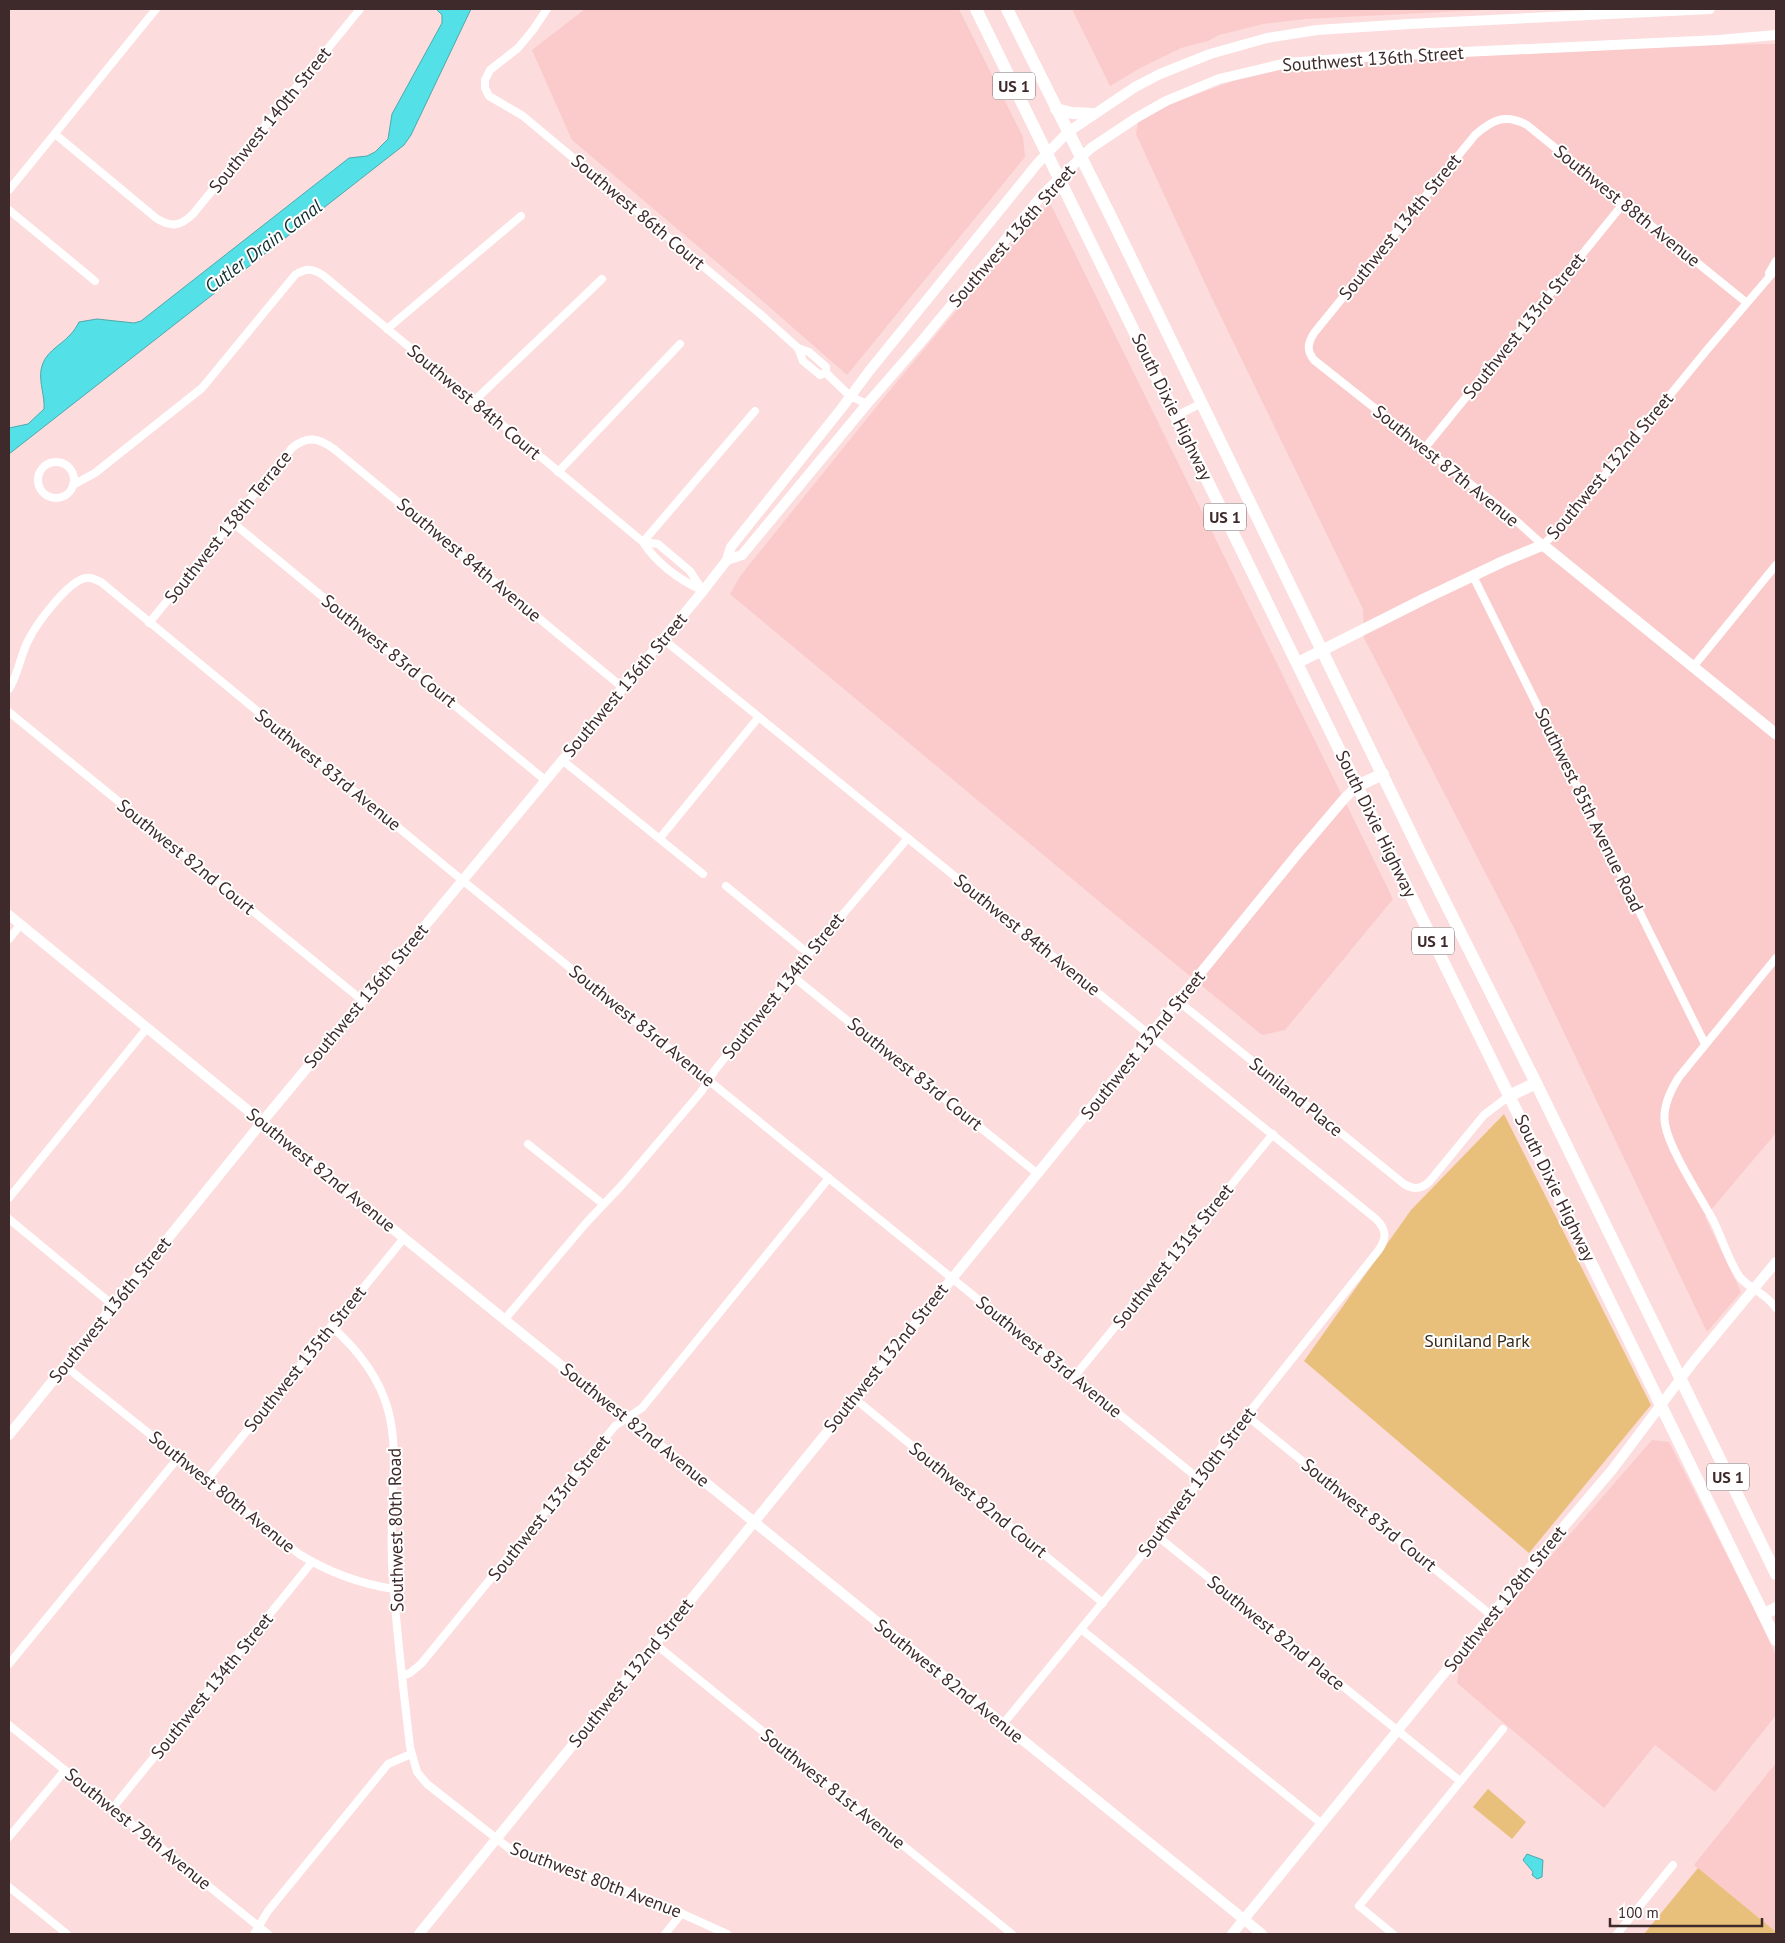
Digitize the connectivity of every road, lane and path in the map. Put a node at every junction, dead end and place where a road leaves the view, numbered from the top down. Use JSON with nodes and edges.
{"nodes":[{"id":1,"x":156,"y":9,"type":"edge"},
{"id":2,"x":360,"y":9,"type":"edge"},
{"id":3,"x":547,"y":9,"type":"edge"},
{"id":4,"x":976,"y":9,"type":"edge"},
{"id":5,"x":1007,"y":9,"type":"edge"},
{"id":6,"x":1710,"y":9,"type":"edge"},
{"id":7,"x":1776,"y":35,"type":"edge"},
{"id":8,"x":1056,"y":109,"type":"junction"},
{"id":9,"x":1093,"y":114,"type":"junction"},
{"id":10,"x":1503,"y":118,"type":"joint"},
{"id":11,"x":1068,"y":132,"type":"junction"},
{"id":12,"x":55,"y":134,"type":"junction"},
{"id":13,"x":1047,"y":154,"type":"junction"},
{"id":14,"x":1081,"y":157,"type":"junction"},
{"id":15,"x":1058,"y":178,"type":"junction"},
{"id":16,"x":9,"y":190,"type":"edge"},
{"id":17,"x":1623,"y":204,"type":"junction"},
{"id":18,"x":9,"y":210,"type":"edge"},
{"id":19,"x":521,"y":216,"type":"dead end"},
{"id":20,"x":1776,"y":261,"type":"edge"},
{"id":21,"x":1776,"y":269,"type":"edge"},
{"id":22,"x":602,"y":279,"type":"dead end"},
{"id":23,"x":95,"y":280,"type":"dead end"},
{"id":24,"x":1760,"y":287,"type":"junction"},
{"id":25,"x":1747,"y":303,"type":"junction"},
{"id":26,"x":387,"y":329,"type":"junction"},
{"id":27,"x":680,"y":344,"type":"dead end"},
{"id":28,"x":1308,"y":346,"type":"joint"},
{"id":29,"x":850,"y":396,"type":"junction"},
{"id":30,"x":473,"y":402,"type":"junction"},
{"id":31,"x":1202,"y":403,"type":"junction"},
{"id":32,"x":867,"y":404,"type":"junction"},
{"id":33,"x":755,"y":411,"type":"dead end"},
{"id":34,"x":1176,"y":416,"type":"junction"},
{"id":35,"x":313,"y":438,"type":"joint"},
{"id":36,"x":1424,"y":449,"type":"junction"},
{"id":37,"x":558,"y":472,"type":"junction"},
{"id":38,"x":73,"y":485,"type":"junction"},
{"id":39,"x":232,"y":522,"type":"junction"},
{"id":40,"x":643,"y":542,"type":"junction"},
{"id":41,"x":1542,"y":546,"type":"junction"},
{"id":42,"x":727,"y":560,"type":"junction"},
{"id":43,"x":1776,"y":565,"type":"edge"},
{"id":44,"x":1473,"y":576,"type":"junction"},
{"id":45,"x":703,"y":591,"type":"junction"},
{"id":46,"x":149,"y":623,"type":"junction"},
{"id":47,"x":663,"y":639,"type":"junction"},
{"id":48,"x":1321,"y":650,"type":"junction"},
{"id":49,"x":1297,"y":663,"type":"junction"},
{"id":50,"x":1693,"y":667,"type":"junction"},
{"id":51,"x":622,"y":687,"type":"junction"},
{"id":52,"x":9,"y":689,"type":"edge"},
{"id":53,"x":9,"y":712,"type":"edge"},
{"id":54,"x":758,"y":718,"type":"junction"},
{"id":55,"x":1776,"y":734,"type":"edge"},
{"id":56,"x":562,"y":760,"type":"junction"},
{"id":57,"x":1383,"y":774,"type":"junction"},
{"id":58,"x":546,"y":780,"type":"junction"},
{"id":59,"x":1358,"y":786,"type":"junction"},
{"id":60,"x":660,"y":838,"type":"junction"},
{"id":61,"x":908,"y":838,"type":"junction"},
{"id":62,"x":703,"y":874,"type":"dead end"},
{"id":63,"x":462,"y":880,"type":"junction"},
{"id":64,"x":726,"y":886,"type":"dead end"},
{"id":65,"x":9,"y":914,"type":"edge"},
{"id":66,"x":20,"y":924,"type":"junction"},
{"id":67,"x":9,"y":939,"type":"edge"},
{"id":68,"x":809,"y":954,"type":"junction"},
{"id":69,"x":1776,"y":958,"type":"edge"},
{"id":70,"x":791,"y":975,"type":"junction"},
{"id":71,"x":362,"y":1001,"type":"junction"},
{"id":72,"x":1178,"y":1001,"type":"junction"},
{"id":73,"x":147,"y":1028,"type":"junction"},
{"id":74,"x":1150,"y":1035,"type":"junction"},
{"id":75,"x":1705,"y":1044,"type":"junction"},
{"id":76,"x":708,"y":1081,"type":"junction"},
{"id":77,"x":1536,"y":1083,"type":"junction"},
{"id":78,"x":1510,"y":1096,"type":"junction"},
{"id":79,"x":262,"y":1122,"type":"junction"},
{"id":80,"x":1272,"y":1134,"type":"junction"},
{"id":81,"x":528,"y":1144,"type":"dead end"},
{"id":82,"x":1038,"y":1174,"type":"junction"},
{"id":83,"x":829,"y":1178,"type":"junction"},
{"id":84,"x":9,"y":1198,"type":"edge"},
{"id":85,"x":603,"y":1204,"type":"junction"},
{"id":86,"x":9,"y":1219,"type":"edge"},
{"id":87,"x":1386,"y":1236,"type":"joint"},
{"id":88,"x":404,"y":1238,"type":"junction"},
{"id":89,"x":1776,"y":1262,"type":"edge"},
{"id":90,"x":952,"y":1278,"type":"junction"},
{"id":91,"x":1755,"y":1288,"type":"junction"},
{"id":92,"x":114,"y":1306,"type":"junction"},
{"id":93,"x":1776,"y":1308,"type":"edge"},
{"id":94,"x":505,"y":1319,"type":"junction"},
{"id":95,"x":331,"y":1326,"type":"junction"},
{"id":96,"x":65,"y":1366,"type":"junction"},
{"id":97,"x":1074,"y":1377,"type":"junction"},
{"id":98,"x":1680,"y":1379,"type":"junction"},
{"id":99,"x":854,"y":1398,"type":"junction"},
{"id":100,"x":1661,"y":1405,"type":"junction"},
{"id":101,"x":1247,"y":1416,"type":"junction"},
{"id":102,"x":627,"y":1418,"type":"junction"},
{"id":103,"x":11,"y":1428,"type":"edge"},
{"id":104,"x":178,"y":1458,"type":"junction"},
{"id":105,"x":1199,"y":1479,"type":"junction"},
{"id":106,"x":206,"y":1481,"type":"junction"},
{"id":107,"x":754,"y":1522,"type":"junction"},
{"id":108,"x":1156,"y":1535,"type":"junction"},
{"id":109,"x":312,"y":1562,"type":"junction"},
{"id":110,"x":1776,"y":1574,"type":"edge"},
{"id":111,"x":394,"y":1589,"type":"junction"},
{"id":112,"x":1102,"y":1603,"type":"junction"},
{"id":113,"x":1776,"y":1608,"type":"edge"},
{"id":114,"x":1764,"y":1614,"type":"junction"},
{"id":115,"x":1491,"y":1615,"type":"junction"},
{"id":116,"x":1081,"y":1629,"type":"junction"},
{"id":117,"x":1776,"y":1640,"type":"edge"},
{"id":118,"x":654,"y":1643,"type":"junction"},
{"id":119,"x":9,"y":1664,"type":"edge"},
{"id":120,"x":402,"y":1676,"type":"junction"},
{"id":121,"x":1003,"y":1724,"type":"junction"},
{"id":122,"x":9,"y":1725,"type":"edge"},
{"id":123,"x":1503,"y":1729,"type":"dead end"},
{"id":124,"x":1397,"y":1730,"type":"junction"},
{"id":125,"x":411,"y":1754,"type":"junction"},
{"id":126,"x":64,"y":1770,"type":"junction"},
{"id":127,"x":1460,"y":1781,"type":"junction"},
{"id":128,"x":112,"y":1809,"type":"junction"},
{"id":129,"x":1322,"y":1824,"type":"junction"},
{"id":130,"x":9,"y":1837,"type":"edge"},
{"id":131,"x":496,"y":1839,"type":"junction"},
{"id":132,"x":1673,"y":1865,"type":"dead end"},
{"id":133,"x":9,"y":1887,"type":"edge"},
{"id":134,"x":682,"y":1913,"type":"junction"},
{"id":135,"x":1244,"y":1920,"type":"junction"},
{"id":136,"x":258,"y":1927,"type":"junction"},
{"id":137,"x":67,"y":1934,"type":"edge"},
{"id":138,"x":254,"y":1934,"type":"edge"},
{"id":139,"x":268,"y":1934,"type":"edge"},
{"id":140,"x":419,"y":1934,"type":"edge"},
{"id":141,"x":665,"y":1934,"type":"edge"},
{"id":142,"x":727,"y":1934,"type":"edge"},
{"id":143,"x":1012,"y":1934,"type":"edge"},
{"id":144,"x":1232,"y":1934,"type":"edge"},
{"id":145,"x":1262,"y":1934,"type":"edge"},
{"id":146,"x":1393,"y":1934,"type":"edge"},
{"id":147,"x":1617,"y":1934,"type":"edge"}],
"edges":[{"from":1,"to":12,"type":"street"},
{"from":2,"to":12,"type":"street","name":"Southwest 140th Street"},
{"from":3,"to":29,"type":"street","name":"Southwest 86th Court"},
{"from":4,"to":13,"type":"highway","name":"South Dixie Highway","number":"US 1"},
{"from":5,"to":8,"type":"highway","name":"South Dixie Highway","number":"US 1"},
{"from":6,"to":9,"type":"street","name":"Southwest 136th Street"},
{"from":7,"to":14,"type":"street","name":"Southwest 136th Street"},
{"from":8,"to":9,"type":"highway"},
{"from":8,"to":11,"type":"highway","name":"South Dixie Highway","number":"US 1"},
{"from":9,"to":11,"type":"street","name":"Southwest 136th Street"},
{"from":10,"to":17,"type":"street","name":"Southwest 88th Avenue"},
{"from":10,"to":28,"type":"street","name":"Southwest 134th Street"},
{"from":11,"to":13,"type":"street","name":"Southwest 136th Street"},
{"from":11,"to":14,"type":"highway","name":"South Dixie Highway","number":"US 1"},
{"from":12,"to":16,"type":"street"},
{"from":13,"to":15,"type":"highway","name":"South Dixie Highway","number":"US 1"},
{"from":13,"to":29,"type":"street","name":"Southwest 136th Street"},
{"from":14,"to":15,"type":"street","name":"Southwest 136th Street"},
{"from":14,"to":31,"type":"highway","name":"South Dixie Highway","number":"US 1"},
{"from":15,"to":32,"type":"street","name":"Southwest 136th Street"},
{"from":15,"to":34,"type":"highway","name":"South Dixie Highway","number":"US 1"},
{"from":17,"to":25,"type":"street","name":"Southwest 88th Avenue"},
{"from":17,"to":36,"type":"street","name":"Southwest 133rd Street"},
{"from":18,"to":23,"type":"street"},
{"from":19,"to":26,"type":"street"},
{"from":20,"to":24,"type":"street"},
{"from":21,"to":24,"type":"street","name":"Southwest 132nd Street"},
{"from":22,"to":30,"type":"street"},
{"from":24,"to":25,"type":"street","name":"Southwest 132nd Street"},
{"from":25,"to":41,"type":"street","name":"Southwest 132nd Street"},
{"from":26,"to":30,"type":"street","name":"Southwest 84th Court"},
{"from":26,"to":38,"type":"street","name":"Southwest 84th Court"},
{"from":27,"to":37,"type":"street"},
{"from":28,"to":36,"type":"street","name":"Southwest 87th Avenue"},
{"from":29,"to":32,"type":"street"},
{"from":29,"to":42,"type":"street","name":"Southwest 136th Street"},
{"from":30,"to":37,"type":"street","name":"Southwest 84th Court"},
{"from":31,"to":34,"type":"street"},
{"from":31,"to":48,"type":"highway","name":"South Dixie Highway","number":"US 1"},
{"from":32,"to":42,"type":"street","name":"Southwest 136th Street"},
{"from":33,"to":40,"type":"street"},
{"from":34,"to":49,"type":"highway","name":"South Dixie Highway","number":"US 1"},
{"from":35,"to":39,"type":"street","name":"Southwest 138th Terrace"},
{"from":35,"to":51,"type":"street","name":"Southwest 84th Avenue"},
{"from":36,"to":41,"type":"street","name":"Southwest 87th Avenue"},
{"from":37,"to":40,"type":"street","name":"Southwest 84th Court"},
{"from":38,"to":38,"type":"street"},
{"from":39,"to":46,"type":"street","name":"Southwest 138th Terrace"},
{"from":39,"to":58,"type":"street","name":"Southwest 83rd Court"},
{"from":40,"to":45,"type":"street","name":"Southwest 84th Court"},
{"from":40,"to":45,"type":"street","name":"Southwest 84th Court"},
{"from":41,"to":44,"type":"main road","name":"Southwest 132nd Street"},
{"from":41,"to":50,"type":"main road","name":"Southwest 87th Avenue"},
{"from":42,"to":45,"type":"street","name":"Southwest 136th Street"},
{"from":43,"to":50,"type":"street"},
{"from":44,"to":48,"type":"main road","name":"Southwest 132nd Street"},
{"from":44,"to":75,"type":"street","name":"Southwest 85th Avenue Road"},
{"from":45,"to":47,"type":"street","name":"Southwest 136th Street"},
{"from":46,"to":52,"type":"street","name":"Southwest 83rd Avenue"},
{"from":46,"to":63,"type":"street","name":"Southwest 83rd Avenue"},
{"from":47,"to":51,"type":"street","name":"Southwest 136th Street"},
{"from":47,"to":54,"type":"street","name":"Southwest 84th Avenue"},
{"from":48,"to":49,"type":"main road","name":"Southwest 132nd Street"},
{"from":48,"to":57,"type":"highway","name":"South Dixie Highway","number":"US 1"},
{"from":49,"to":59,"type":"highway","name":"South Dixie Highway","number":"US 1"},
{"from":50,"to":55,"type":"main road","name":"Southwest 87th Avenue"},
{"from":51,"to":56,"type":"street","name":"Southwest 136th Street"},
{"from":53,"to":71,"type":"street","name":"Southwest 82nd Court"},
{"from":54,"to":60,"type":"street"},
{"from":54,"to":61,"type":"street","name":"Southwest 84th Avenue"},
{"from":56,"to":58,"type":"street","name":"Southwest 136th Street"},
{"from":56,"to":60,"type":"street"},
{"from":57,"to":59,"type":"highway"},
{"from":57,"to":77,"type":"highway","name":"South Dixie Highway","number":"US 1"},
{"from":58,"to":63,"type":"street","name":"Southwest 136th Street"},
{"from":59,"to":72,"type":"street","name":"Southwest 132nd Street"},
{"from":59,"to":78,"type":"highway","name":"South Dixie Highway","number":"US 1"},
{"from":60,"to":62,"type":"street"},
{"from":61,"to":68,"type":"street","name":"Southwest 134th Street"},
{"from":61,"to":74,"type":"street","name":"Southwest 84th Avenue"},
{"from":63,"to":71,"type":"street","name":"Southwest 136th Street"},
{"from":63,"to":76,"type":"street","name":"Southwest 83rd Avenue"},
{"from":64,"to":68,"type":"street"},
{"from":65,"to":66,"type":"street","name":"Southwest 82nd Avenue"},
{"from":66,"to":67,"type":"street"},
{"from":66,"to":73,"type":"street","name":"Southwest 82nd Avenue"},
{"from":68,"to":70,"type":"street","name":"Southwest 134th Street"},
{"from":69,"to":75,"type":"street"},
{"from":70,"to":76,"type":"street","name":"Southwest 134th Street"},
{"from":70,"to":82,"type":"street","name":"Southwest 83rd Court"},
{"from":71,"to":79,"type":"street","name":"Southwest 136th Street"},
{"from":72,"to":74,"type":"street","name":"Southwest 132nd Street"},
{"from":72,"to":78,"type":"street","name":"Suniland Place"},
{"from":73,"to":79,"type":"street","name":"Southwest 82nd Avenue"},
{"from":73,"to":84,"type":"street"},
{"from":74,"to":80,"type":"street","name":"Southwest 84th Avenue"},
{"from":74,"to":82,"type":"street","name":"Southwest 132nd Street"},
{"from":75,"to":91,"type":"street"},
{"from":76,"to":83,"type":"street","name":"Southwest 83rd Avenue"},
{"from":76,"to":85,"type":"street","name":"Southwest 134th Street"},
{"from":77,"to":78,"type":"highway"},
{"from":77,"to":98,"type":"highway","name":"South Dixie Highway","number":"US 1"},
{"from":78,"to":100,"type":"highway","name":"South Dixie Highway","number":"US 1"},
{"from":79,"to":88,"type":"street","name":"Southwest 82nd Avenue"},
{"from":79,"to":92,"type":"street","name":"Southwest 136th Street"},
{"from":80,"to":87,"type":"street","name":"Southwest 84th Avenue"},
{"from":80,"to":97,"type":"street","name":"Southwest 131st Street"},
{"from":81,"to":85,"type":"street"},
{"from":82,"to":90,"type":"street","name":"Southwest 132nd Street"},
{"from":83,"to":90,"type":"street","name":"Southwest 83rd Avenue"},
{"from":83,"to":102,"type":"street","name":"Southwest 133rd Street"},
{"from":85,"to":94,"type":"street","name":"Southwest 134th Street"},
{"from":86,"to":92,"type":"street"},
{"from":87,"to":101,"type":"street","name":"Southwest 130th Street"},
{"from":88,"to":94,"type":"street","name":"Southwest 82nd Avenue"},
{"from":88,"to":95,"type":"street","name":"Southwest 135th Street"},
{"from":89,"to":91,"type":"street","name":"Southwest 128th Street"},
{"from":90,"to":97,"type":"street","name":"Southwest 83rd Avenue"},
{"from":90,"to":99,"type":"street","name":"Southwest 132nd Street"},
{"from":91,"to":93,"type":"street"},
{"from":91,"to":98,"type":"street","name":"Southwest 128th Street"},
{"from":92,"to":96,"type":"street","name":"Southwest 136th Street"},
{"from":94,"to":102,"type":"street","name":"Southwest 82nd Avenue"},
{"from":95,"to":106,"type":"street","name":"Southwest 135th Street"},
{"from":95,"to":111,"type":"street","name":"Southwest 80th Road"},
{"from":96,"to":103,"type":"street","name":"Southwest 136th Street"},
{"from":96,"to":104,"type":"street","name":"Southwest 80th Avenue"},
{"from":97,"to":105,"type":"street","name":"Southwest 83rd Avenue"},
{"from":98,"to":100,"type":"street","name":"Southwest 128th Street"},
{"from":98,"to":110,"type":"highway","name":"South Dixie Highway","number":"US 1"},
{"from":99,"to":107,"type":"street","name":"Southwest 132nd Street"},
{"from":99,"to":112,"type":"street","name":"Southwest 82nd Court"},
{"from":100,"to":114,"type":"highway","name":"South Dixie Highway","number":"US 1"},
{"from":100,"to":115,"type":"street","name":"Southwest 128th Street"},
{"from":101,"to":105,"type":"street","name":"Southwest 130th Street"},
{"from":101,"to":115,"type":"street","name":"Southwest 83rd Court"},
{"from":102,"to":107,"type":"street","name":"Southwest 82nd Avenue"},
{"from":102,"to":120,"type":"street","name":"Southwest 133rd Street"},
{"from":104,"to":106,"type":"street","name":"Southwest 80th Avenue"},
{"from":104,"to":119,"type":"street"},
{"from":105,"to":108,"type":"street","name":"Southwest 130th Street"},
{"from":106,"to":109,"type":"street","name":"Southwest 80th Avenue"},
{"from":107,"to":118,"type":"street","name":"Southwest 132nd Street"},
{"from":107,"to":121,"type":"street","name":"Southwest 82nd Avenue"},
{"from":108,"to":112,"type":"street","name":"Southwest 130th Street"},
{"from":108,"to":124,"type":"street","name":"Southwest 82nd Place"},
{"from":109,"to":111,"type":"street","name":"Southwest 80th Avenue"},
{"from":109,"to":128,"type":"street","name":"Southwest 134th Street"},
{"from":111,"to":120,"type":"street","name":"Southwest 80th Road"},
{"from":112,"to":116,"type":"street","name":"Southwest 130th Street"},
{"from":113,"to":114,"type":"highway"},
{"from":114,"to":117,"type":"highway","name":"South Dixie Highway","number":"US 1"},
{"from":115,"to":124,"type":"street","name":"Southwest 128th Street"},
{"from":116,"to":121,"type":"street","name":"Southwest 130th Street"},
{"from":116,"to":129,"type":"street"},
{"from":118,"to":131,"type":"street","name":"Southwest 132nd Street"},
{"from":118,"to":143,"type":"street","name":"Southwest 81st Avenue"},
{"from":120,"to":125,"type":"street","name":"Southwest 80th Road"},
{"from":121,"to":135,"type":"street","name":"Southwest 82nd Avenue"},
{"from":122,"to":126,"type":"street","name":"Southwest 79th Avenue"},
{"from":123,"to":127,"type":"street"},
{"from":124,"to":127,"type":"street","name":"Southwest 82nd Place"},
{"from":124,"to":129,"type":"street","name":"Southwest 128th Street"},
{"from":125,"to":131,"type":"street","name":"Southwest 80th Avenue"},
{"from":125,"to":136,"type":"street"},
{"from":126,"to":128,"type":"street","name":"Southwest 79th Avenue"},
{"from":126,"to":130,"type":"street"},
{"from":127,"to":146,"type":"street"},
{"from":128,"to":136,"type":"street","name":"Southwest 79th Avenue"},
{"from":129,"to":135,"type":"street","name":"Southwest 128th Street"},
{"from":131,"to":134,"type":"street","name":"Southwest 80th Avenue"},
{"from":131,"to":140,"type":"street","name":"Southwest 132nd Street"},
{"from":132,"to":147,"type":"street"},
{"from":133,"to":137,"type":"street"},
{"from":134,"to":141,"type":"street"},
{"from":134,"to":142,"type":"street","name":"Southwest 80th Avenue"},
{"from":135,"to":144,"type":"street","name":"Southwest 128th Street"},
{"from":135,"to":145,"type":"street","name":"Southwest 82nd Avenue"},
{"from":136,"to":138,"type":"street"},
{"from":136,"to":139,"type":"street","name":"Southwest 79th Avenue"}]}
